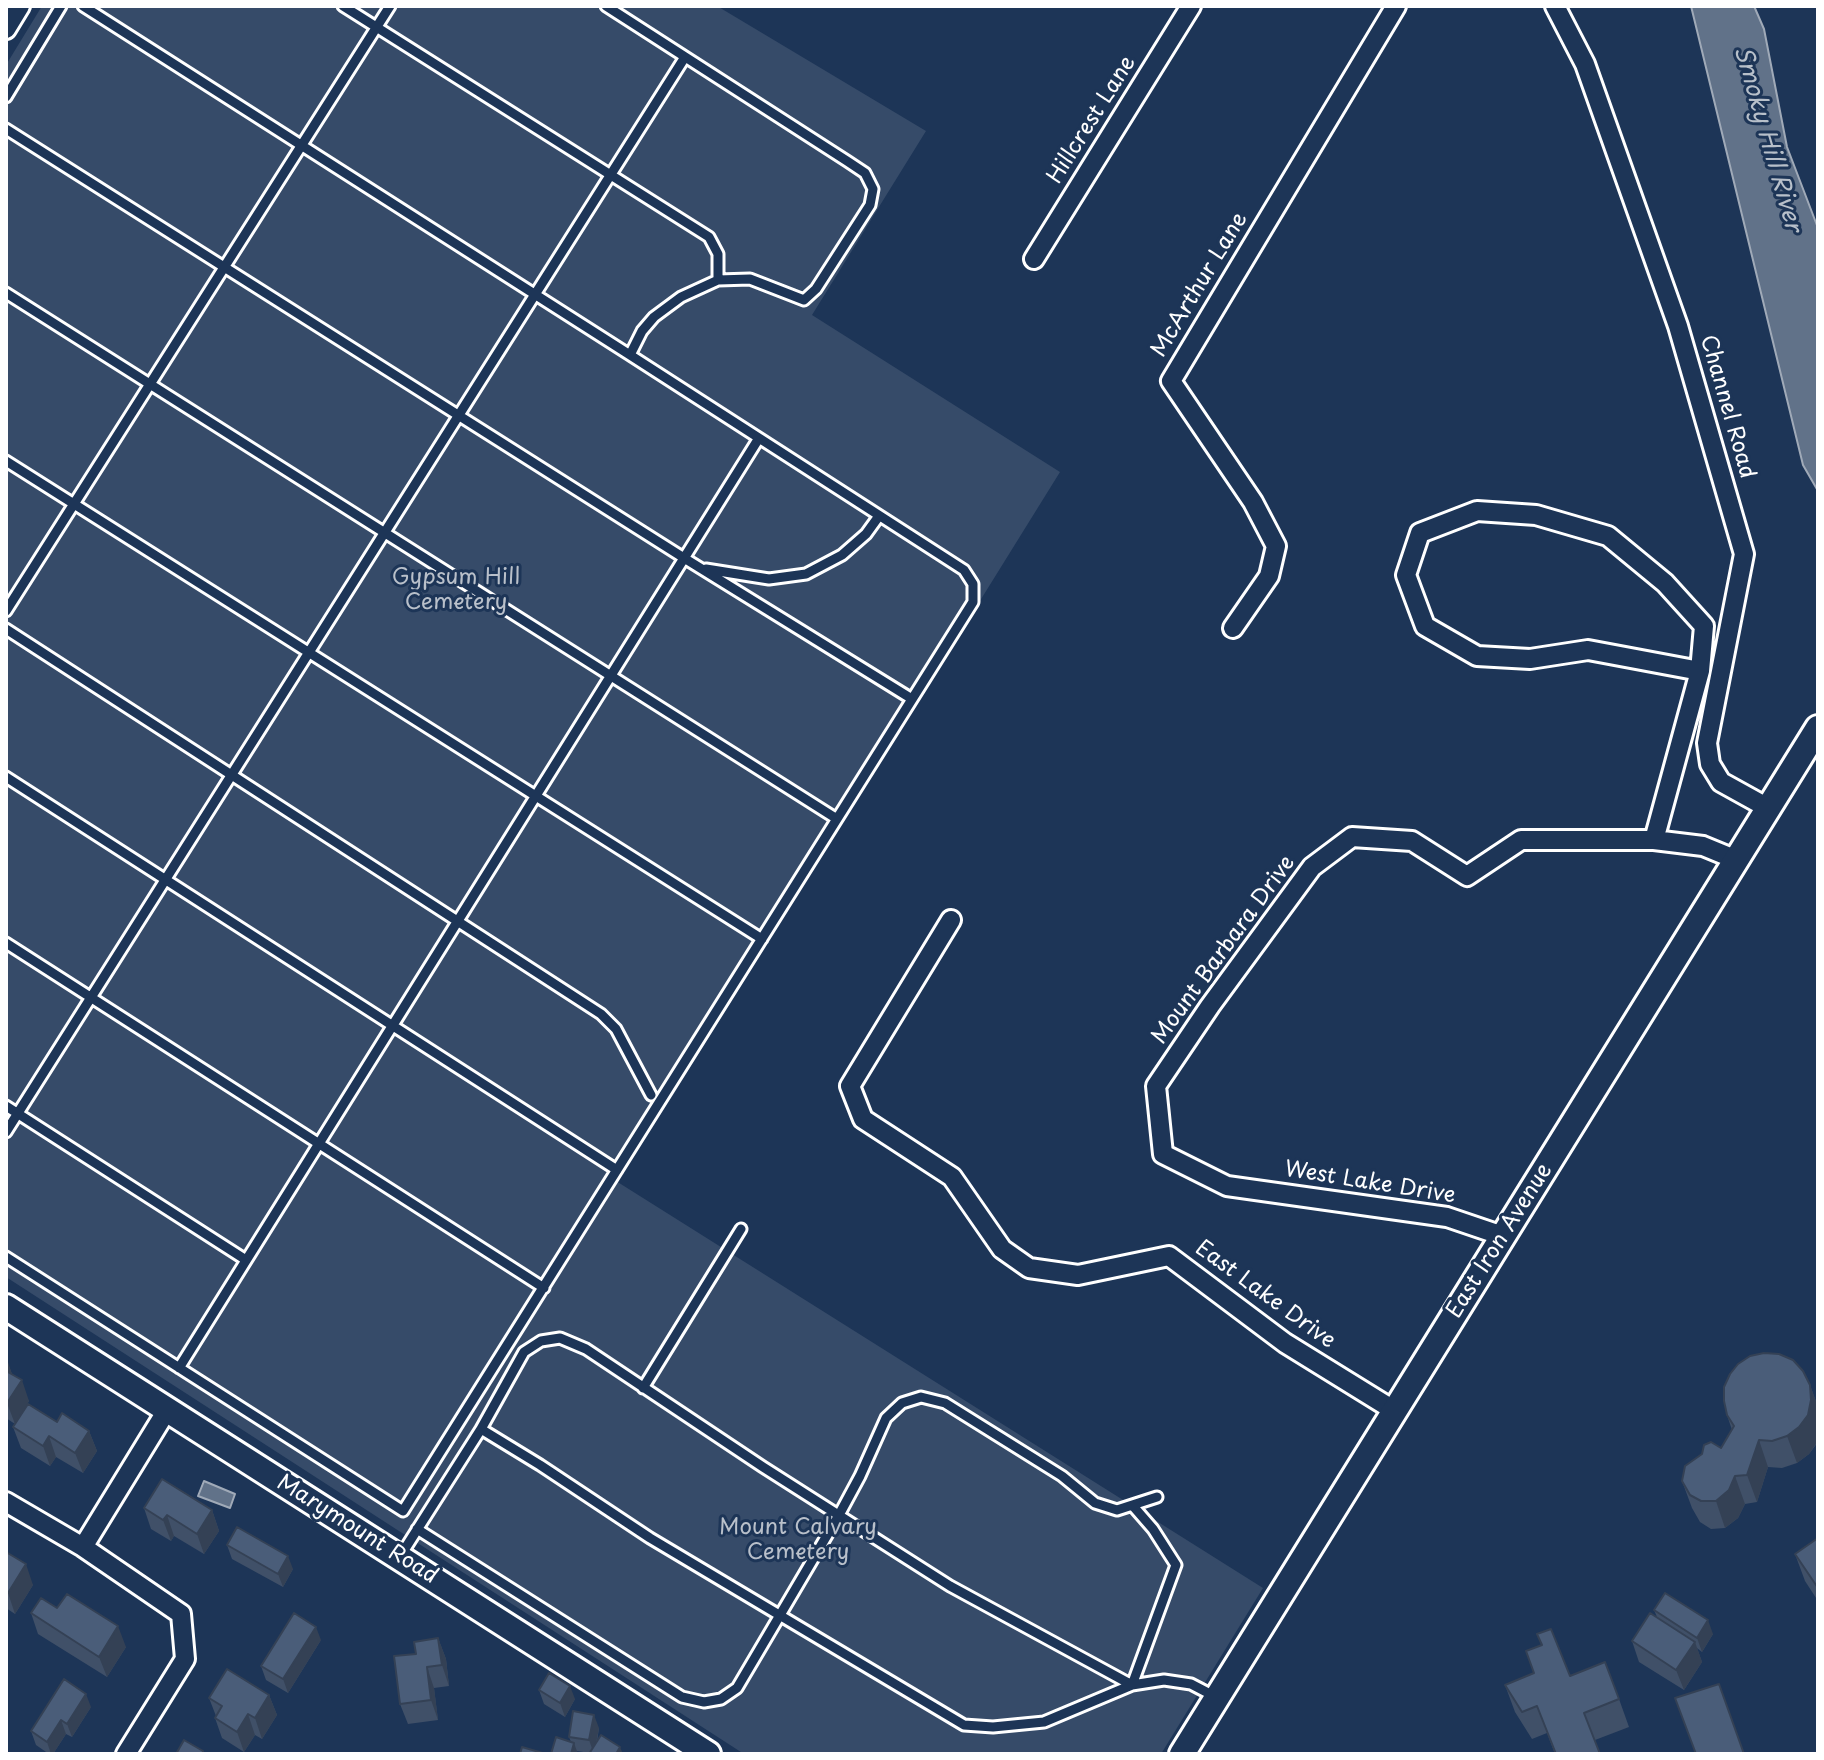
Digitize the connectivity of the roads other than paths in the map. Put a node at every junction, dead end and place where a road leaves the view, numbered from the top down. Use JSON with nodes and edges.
{"nodes":[{"id":1,"x":20,"y":6,"type":"edge"},
{"id":2,"x":61,"y":6,"type":"edge"},
{"id":3,"x":83,"y":6,"type":"edge"},
{"id":4,"x":343,"y":6,"type":"edge"},
{"id":5,"x":390,"y":6,"type":"edge"},
{"id":6,"x":606,"y":6,"type":"edge"},
{"id":7,"x":1191,"y":6,"type":"edge"},
{"id":8,"x":1396,"y":6,"type":"edge"},
{"id":9,"x":1555,"y":6,"type":"edge"},
{"id":10,"x":377,"y":27,"type":"junction"},
{"id":11,"x":6,"y":29,"type":"edge"},
{"id":12,"x":685,"y":57,"type":"junction"},
{"id":13,"x":6,"y":97,"type":"edge"},
{"id":14,"x":6,"y":129,"type":"edge"},
{"id":15,"x":302,"y":146,"type":"junction"},
{"id":16,"x":610,"y":175,"type":"junction"},
{"id":17,"x":1034,"y":259,"type":"dead end"},
{"id":18,"x":224,"y":267,"type":"junction"},
{"id":19,"x":718,"y":280,"type":"junction"},
{"id":20,"x":6,"y":293,"type":"edge"},
{"id":21,"x":535,"y":294,"type":"junction"},
{"id":22,"x":630,"y":355,"type":"junction"},
{"id":23,"x":150,"y":385,"type":"junction"},
{"id":24,"x":458,"y":416,"type":"junction"},
{"id":25,"x":759,"y":438,"type":"junction"},
{"id":26,"x":6,"y":461,"type":"edge"},
{"id":27,"x":74,"y":504,"type":"junction"},
{"id":28,"x":879,"y":516,"type":"junction"},
{"id":29,"x":385,"y":533,"type":"junction"},
{"id":30,"x":684,"y":558,"type":"junction"},
{"id":31,"x":699,"y":568,"type":"junction"},
{"id":32,"x":6,"y":611,"type":"edge"},
{"id":33,"x":1233,"y":628,"type":"dead end"},
{"id":34,"x":6,"y":629,"type":"edge"},
{"id":35,"x":309,"y":653,"type":"junction"},
{"id":36,"x":1700,"y":671,"type":"junction"},
{"id":37,"x":610,"y":676,"type":"junction"},
{"id":38,"x":912,"y":699,"type":"junction"},
{"id":39,"x":1818,"y":728,"type":"edge"},
{"id":40,"x":231,"y":774,"type":"junction"},
{"id":41,"x":6,"y":777,"type":"edge"},
{"id":42,"x":536,"y":796,"type":"junction"},
{"id":43,"x":1768,"y":808,"type":"junction"},
{"id":44,"x":837,"y":819,"type":"junction"},
{"id":45,"x":1654,"y":840,"type":"junction"},
{"id":46,"x":1737,"y":860,"type":"junction"},
{"id":47,"x":166,"y":880,"type":"junction"},
{"id":48,"x":458,"y":920,"type":"junction"},
{"id":49,"x":951,"y":920,"type":"dead end"},
{"id":50,"x":762,"y":939,"type":"junction"},
{"id":51,"x":6,"y":943,"type":"edge"},
{"id":52,"x":91,"y":998,"type":"junction"},
{"id":53,"x":392,"y":1026,"type":"junction"},
{"id":54,"x":651,"y":1095,"type":"dead end"},
{"id":55,"x":6,"y":1106,"type":"edge"},
{"id":56,"x":17,"y":1114,"type":"junction"},
{"id":57,"x":6,"y":1132,"type":"edge"},
{"id":58,"x":319,"y":1144,"type":"junction"},
{"id":59,"x":617,"y":1170,"type":"junction"},
{"id":60,"x":1227,"y":1186,"type":"joint"},
{"id":61,"x":741,"y":1229,"type":"dead end"},
{"id":62,"x":1503,"y":1236,"type":"junction"},
{"id":63,"x":6,"y":1257,"type":"edge"},
{"id":64,"x":246,"y":1260,"type":"junction"},
{"id":65,"x":544,"y":1288,"type":"junction"},
{"id":66,"x":6,"y":1307,"type":"edge"},
{"id":67,"x":179,"y":1368,"type":"junction"},
{"id":68,"x":643,"y":1388,"type":"junction"},
{"id":69,"x":167,"y":1410,"type":"junction"},
{"id":70,"x":1395,"y":1411,"type":"junction"},
{"id":71,"x":481,"y":1429,"type":"junction"},
{"id":72,"x":1157,"y":1497,"type":"dead end"},
{"id":73,"x":6,"y":1502,"type":"edge"},
{"id":74,"x":1133,"y":1506,"type":"junction"},
{"id":75,"x":839,"y":1515,"type":"junction"},
{"id":76,"x":417,"y":1529,"type":"junction"},
{"id":77,"x":83,"y":1547,"type":"junction"},
{"id":78,"x":399,"y":1557,"type":"junction"},
{"id":79,"x":779,"y":1615,"type":"junction"},
{"id":80,"x":1132,"y":1685,"type":"junction"},
{"id":81,"x":1217,"y":1697,"type":"junction"},
{"id":82,"x":126,"y":1754,"type":"edge"},
{"id":83,"x":708,"y":1754,"type":"edge"},
{"id":84,"x":1182,"y":1754,"type":"edge"}],
"edges":[{"from":1,"to":11,"type":"street"},
{"from":2,"to":13,"type":"lane"},
{"from":3,"to":15,"type":"lane"},
{"from":4,"to":10,"type":"lane"},
{"from":5,"to":10,"type":"lane"},
{"from":6,"to":12,"type":"lane"},
{"from":7,"to":17,"type":"street","name":"Hillcrest Lane"},
{"from":8,"to":33,"type":"street","name":"McArthur Lane"},
{"from":9,"to":43,"type":"street","name":"Channel Road"},
{"from":10,"to":15,"type":"lane"},
{"from":10,"to":16,"type":"lane"},
{"from":12,"to":16,"type":"lane"},
{"from":12,"to":19,"type":"lane"},
{"from":14,"to":18,"type":"lane"},
{"from":15,"to":18,"type":"lane"},
{"from":15,"to":21,"type":"lane"},
{"from":16,"to":19,"type":"lane"},
{"from":16,"to":21,"type":"lane"},
{"from":18,"to":23,"type":"lane"},
{"from":18,"to":24,"type":"lane"},
{"from":19,"to":22,"type":"lane"},
{"from":20,"to":23,"type":"lane"},
{"from":21,"to":22,"type":"lane"},
{"from":21,"to":24,"type":"lane"},
{"from":22,"to":25,"type":"lane"},
{"from":23,"to":27,"type":"lane"},
{"from":23,"to":29,"type":"lane"},
{"from":24,"to":29,"type":"lane"},
{"from":24,"to":30,"type":"lane"},
{"from":25,"to":28,"type":"lane"},
{"from":25,"to":30,"type":"lane"},
{"from":26,"to":27,"type":"lane"},
{"from":27,"to":32,"type":"lane"},
{"from":27,"to":35,"type":"lane"},
{"from":28,"to":31,"type":"lane"},
{"from":28,"to":38,"type":"lane"},
{"from":29,"to":35,"type":"lane"},
{"from":29,"to":37,"type":"lane"},
{"from":30,"to":31,"type":"lane"},
{"from":30,"to":37,"type":"lane"},
{"from":31,"to":38,"type":"lane"},
{"from":34,"to":40,"type":"lane"},
{"from":35,"to":40,"type":"lane"},
{"from":35,"to":42,"type":"lane"},
{"from":36,"to":36,"type":"street"},
{"from":36,"to":45,"type":"street"},
{"from":37,"to":42,"type":"lane"},
{"from":37,"to":44,"type":"lane"},
{"from":38,"to":44,"type":"lane"},
{"from":39,"to":43,"type":"street","name":"East Iron Avenue"},
{"from":40,"to":47,"type":"lane"},
{"from":40,"to":48,"type":"lane"},
{"from":41,"to":47,"type":"lane"},
{"from":42,"to":48,"type":"lane"},
{"from":42,"to":50,"type":"lane"},
{"from":43,"to":46,"type":"street","name":"East Iron Avenue"},
{"from":44,"to":50,"type":"lane"},
{"from":45,"to":46,"type":"street","name":"Mount Barbara Drive"},
{"from":45,"to":60,"type":"street","name":"Mount Barbara Drive"},
{"from":46,"to":62,"type":"street","name":"East Iron Avenue"},
{"from":47,"to":52,"type":"lane"},
{"from":47,"to":53,"type":"lane"},
{"from":48,"to":53,"type":"lane"},
{"from":48,"to":54,"type":"lane"},
{"from":49,"to":70,"type":"street","name":"East Lake Drive"},
{"from":50,"to":59,"type":"lane"},
{"from":51,"to":52,"type":"lane"},
{"from":52,"to":56,"type":"lane"},
{"from":52,"to":58,"type":"lane"},
{"from":53,"to":58,"type":"lane"},
{"from":53,"to":59,"type":"lane"},
{"from":55,"to":56,"type":"lane"},
{"from":56,"to":57,"type":"lane"},
{"from":56,"to":64,"type":"lane"},
{"from":58,"to":64,"type":"lane"},
{"from":58,"to":65,"type":"lane"},
{"from":59,"to":65,"type":"lane"},
{"from":60,"to":62,"type":"street","name":"West Lake Drive"},
{"from":61,"to":68,"type":"lane"},
{"from":62,"to":70,"type":"street","name":"East Iron Avenue"},
{"from":63,"to":67,"type":"lane"},
{"from":64,"to":67,"type":"lane"},
{"from":65,"to":67,"type":"lane"},
{"from":66,"to":69,"type":"street","name":"Marymount Road"},
{"from":68,"to":71,"type":"lane"},
{"from":68,"to":75,"type":"lane"},
{"from":69,"to":77,"type":"street"},
{"from":69,"to":78,"type":"street","name":"Marymount Road"},
{"from":70,"to":81,"type":"street","name":"East Iron Avenue"},
{"from":71,"to":76,"type":"lane"},
{"from":71,"to":79,"type":"lane"},
{"from":72,"to":74,"type":"lane"},
{"from":73,"to":77,"type":"street"},
{"from":74,"to":75,"type":"lane"},
{"from":74,"to":80,"type":"lane"},
{"from":75,"to":79,"type":"lane"},
{"from":75,"to":80,"type":"lane"},
{"from":76,"to":78,"type":"lane"},
{"from":76,"to":79,"type":"lane"},
{"from":77,"to":82,"type":"street"},
{"from":78,"to":83,"type":"street","name":"Marymount Road"},
{"from":79,"to":80,"type":"lane"},
{"from":80,"to":81,"type":"lane"},
{"from":81,"to":84,"type":"street","name":"East Iron Avenue"}]}
